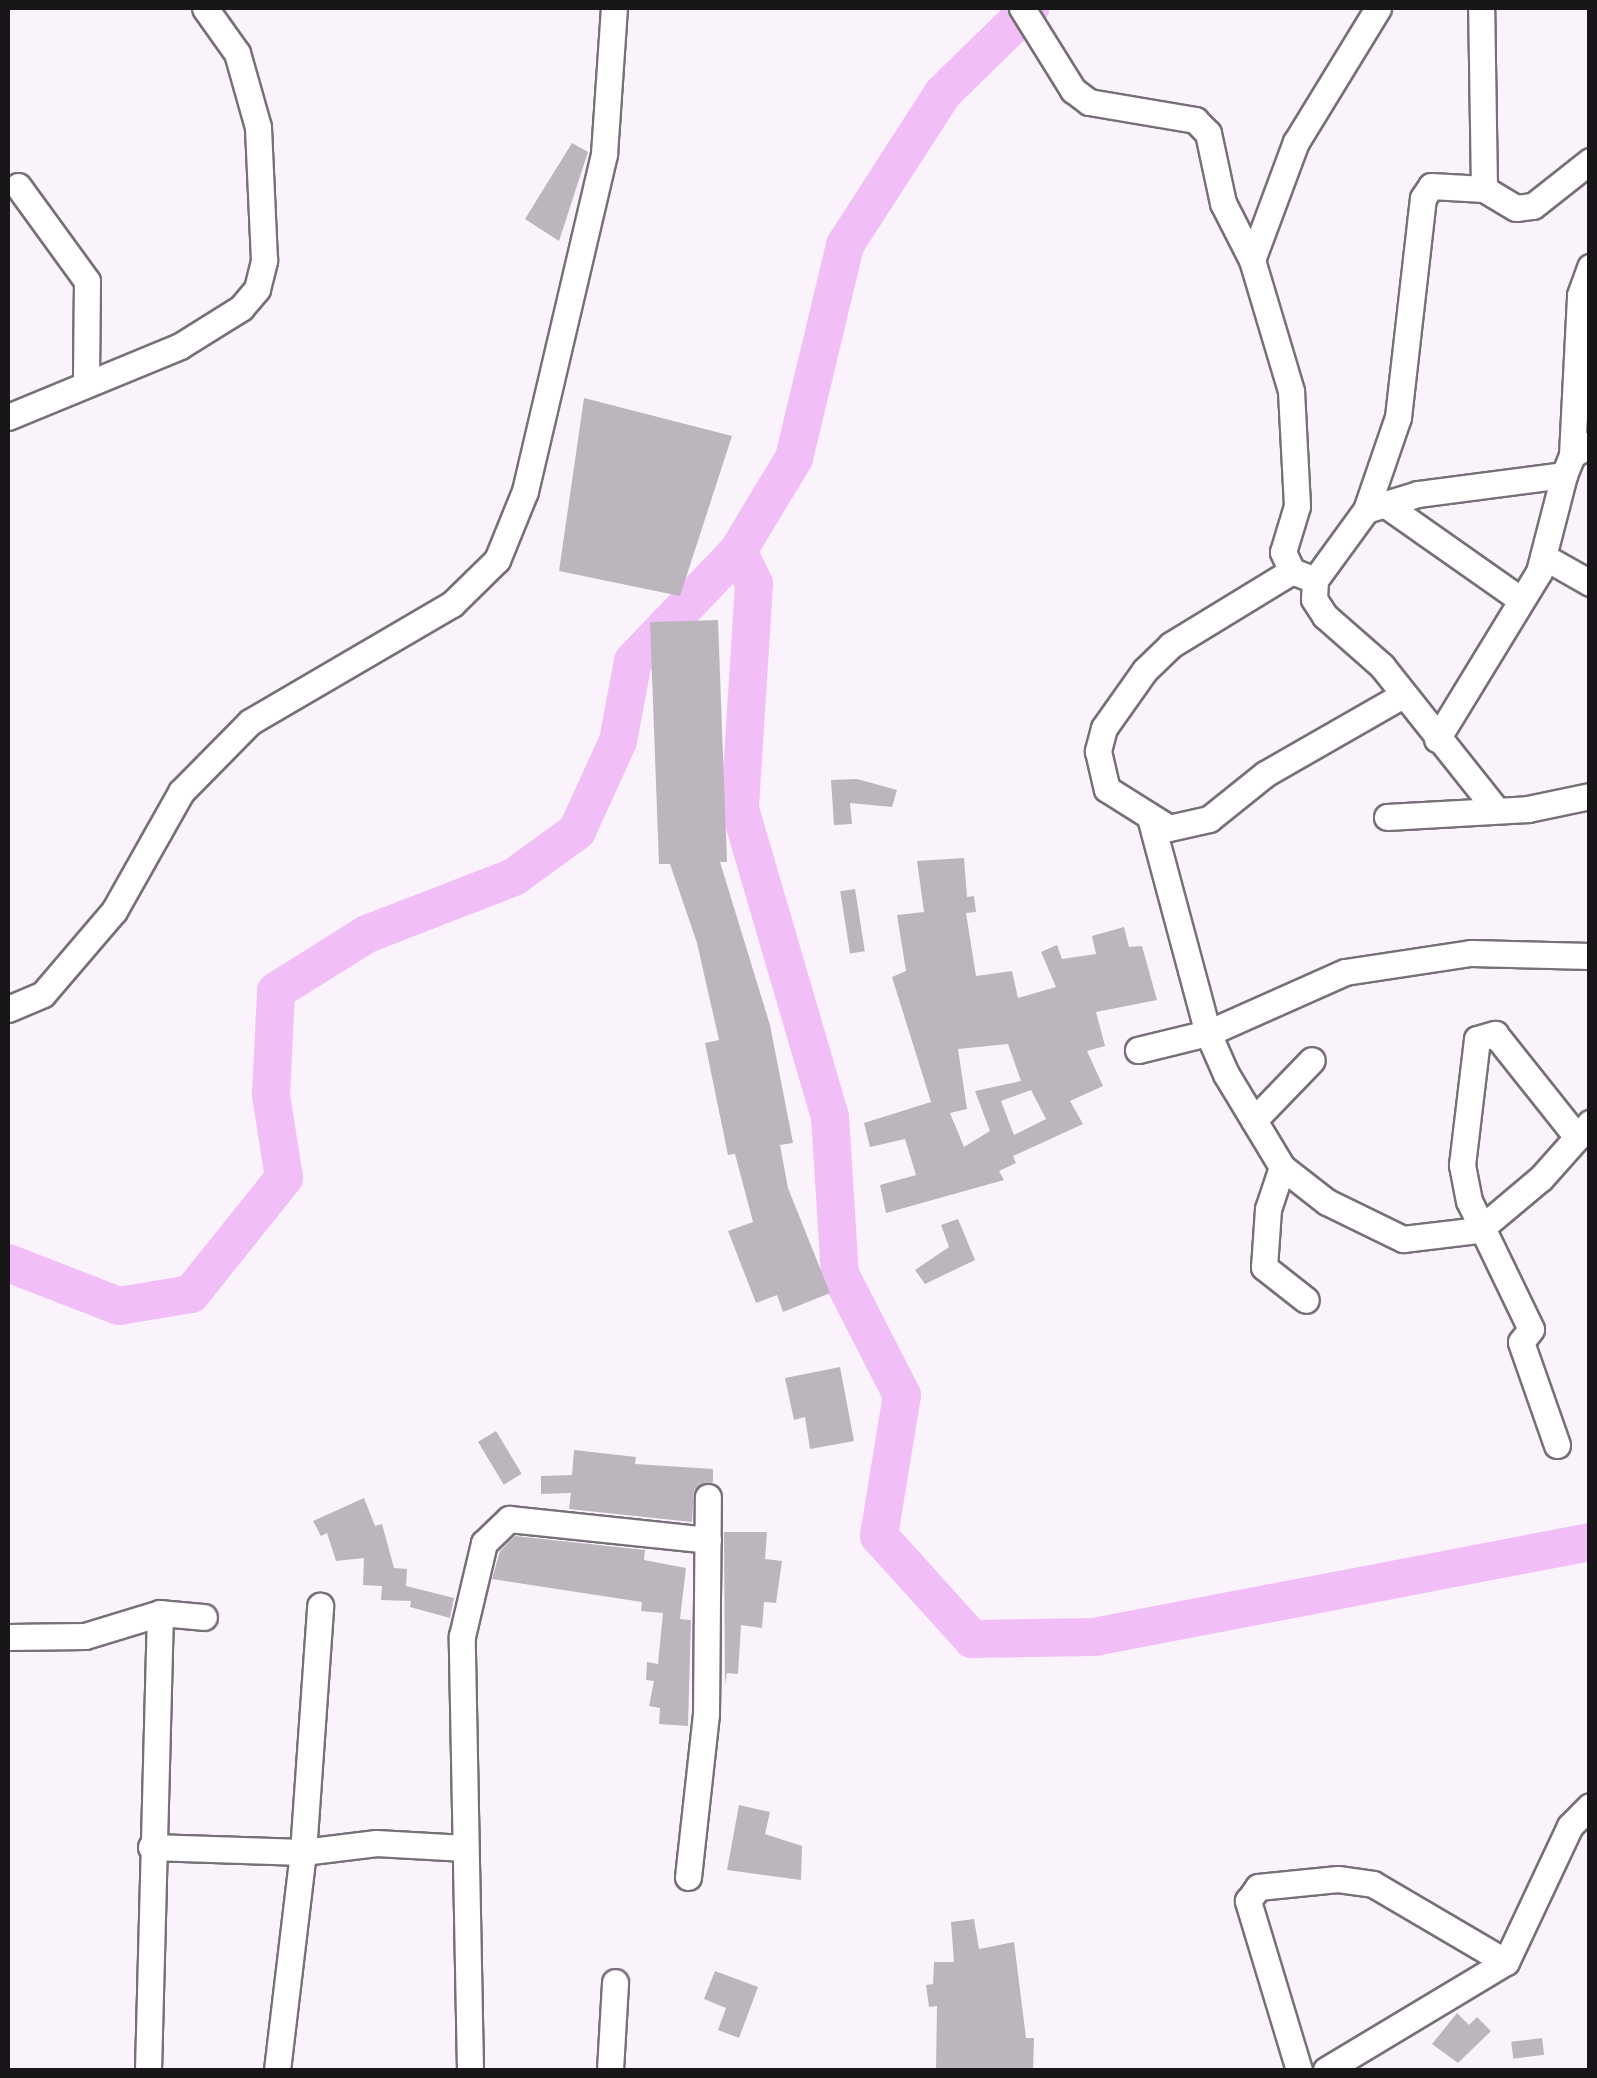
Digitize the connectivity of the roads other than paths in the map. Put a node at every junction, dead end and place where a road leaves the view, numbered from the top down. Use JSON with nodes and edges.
{"nodes":[{"id":1,"x":205,"y":8,"type":"edge"},
{"id":2,"x":614,"y":8,"type":"edge"},
{"id":3,"x":1378,"y":8,"type":"edge"},
{"id":4,"x":1481,"y":8,"type":"edge"},
{"id":5,"x":1028,"y":15,"type":"edge"},
{"id":6,"x":1590,"y":161,"type":"edge"},
{"id":7,"x":18,"y":186,"type":"dead end"},
{"id":8,"x":1484,"y":189,"type":"junction"},
{"id":9,"x":1252,"y":260,"type":"junction"},
{"id":10,"x":1590,"y":267,"type":"edge"},
{"id":11,"x":86,"y":380,"type":"junction"},
{"id":12,"x":8,"y":417,"type":"edge"},
{"id":13,"x":1575,"y":458,"type":"edge"},
{"id":14,"x":1376,"y":508,"type":"junction"},
{"id":15,"x":1546,"y":558,"type":"junction"},
{"id":16,"x":1303,"y":575,"type":"junction"},
{"id":17,"x":1590,"y":583,"type":"edge"},
{"id":18,"x":1522,"y":600,"type":"junction"},
{"id":19,"x":1404,"y":695,"type":"junction"},
{"id":20,"x":1437,"y":739,"type":"junction"},
{"id":21,"x":1590,"y":796,"type":"edge"},
{"id":22,"x":1494,"y":808,"type":"junction"},
{"id":23,"x":1387,"y":818,"type":"dead end"},
{"id":24,"x":1151,"y":821,"type":"junction"},
{"id":25,"x":1590,"y":956,"type":"edge"},
{"id":26,"x":8,"y":1009,"type":"edge"},
{"id":27,"x":1208,"y":1033,"type":"junction"},
{"id":28,"x":1138,"y":1050,"type":"dead end"},
{"id":29,"x":1312,"y":1060,"type":"dead end"},
{"id":30,"x":1254,"y":1120,"type":"junction"},
{"id":31,"x":1583,"y":1130,"type":"edge"},
{"id":32,"x":1282,"y":1167,"type":"junction"},
{"id":33,"x":1479,"y":1230,"type":"junction"},
{"id":34,"x":1306,"y":1300,"type":"dead end"},
{"id":35,"x":1557,"y":1445,"type":"dead end"},
{"id":36,"x":708,"y":1497,"type":"dead end"},
{"id":37,"x":708,"y":1540,"type":"junction"},
{"id":38,"x":320,"y":1606,"type":"dead end"},
{"id":39,"x":160,"y":1613,"type":"junction"},
{"id":40,"x":204,"y":1617,"type":"dead end"},
{"id":41,"x":8,"y":1637,"type":"edge"},
{"id":42,"x":1590,"y":1806,"type":"edge"},
{"id":43,"x":151,"y":1847,"type":"junction"},
{"id":44,"x":464,"y":1848,"type":"junction"},
{"id":45,"x":302,"y":1852,"type":"junction"},
{"id":46,"x":688,"y":1877,"type":"dead end"},
{"id":47,"x":1506,"y":1962,"type":"junction"},
{"id":48,"x":614,"y":1982,"type":"dead end"},
{"id":49,"x":1336,"y":2068,"type":"edge"},
{"id":50,"x":148,"y":2070,"type":"edge"},
{"id":51,"x":277,"y":2070,"type":"edge"},
{"id":52,"x":470,"y":2070,"type":"edge"},
{"id":53,"x":610,"y":2070,"type":"edge"},
{"id":54,"x":1299,"y":2070,"type":"edge"}],
"edges":[{"from":1,"to":11,"type":"street"},
{"from":2,"to":26,"type":"street"},
{"from":3,"to":9,"type":"street"},
{"from":4,"to":8,"type":"street"},
{"from":5,"to":9,"type":"street"},
{"from":6,"to":8,"type":"street"},
{"from":7,"to":11,"type":"street"},
{"from":8,"to":14,"type":"street"},
{"from":9,"to":16,"type":"street"},
{"from":10,"to":13,"type":"street"},
{"from":11,"to":12,"type":"street"},
{"from":13,"to":14,"type":"street"},
{"from":13,"to":15,"type":"street"},
{"from":14,"to":16,"type":"street"},
{"from":14,"to":18,"type":"street"},
{"from":15,"to":17,"type":"street"},
{"from":15,"to":18,"type":"street"},
{"from":16,"to":19,"type":"street"},
{"from":16,"to":24,"type":"street"},
{"from":18,"to":20,"type":"street"},
{"from":19,"to":20,"type":"street"},
{"from":19,"to":24,"type":"street"},
{"from":20,"to":22,"type":"street"},
{"from":21,"to":22,"type":"street"},
{"from":22,"to":23,"type":"street"},
{"from":24,"to":27,"type":"street"},
{"from":25,"to":27,"type":"street"},
{"from":27,"to":28,"type":"street"},
{"from":27,"to":30,"type":"street"},
{"from":29,"to":30,"type":"street"},
{"from":30,"to":32,"type":"street"},
{"from":31,"to":33,"type":"street"},
{"from":31,"to":33,"type":"street"},
{"from":32,"to":33,"type":"street"},
{"from":32,"to":34,"type":"street"},
{"from":33,"to":35,"type":"street"},
{"from":36,"to":37,"type":"street"},
{"from":37,"to":44,"type":"street"},
{"from":37,"to":46,"type":"street"},
{"from":38,"to":45,"type":"street"},
{"from":39,"to":40,"type":"street"},
{"from":39,"to":41,"type":"street"},
{"from":39,"to":43,"type":"street"},
{"from":42,"to":47,"type":"street"},
{"from":43,"to":45,"type":"street"},
{"from":43,"to":50,"type":"street"},
{"from":44,"to":45,"type":"street"},
{"from":44,"to":52,"type":"street"},
{"from":45,"to":51,"type":"street"},
{"from":47,"to":49,"type":"street"},
{"from":47,"to":54,"type":"street"},
{"from":48,"to":53,"type":"street"}]}
